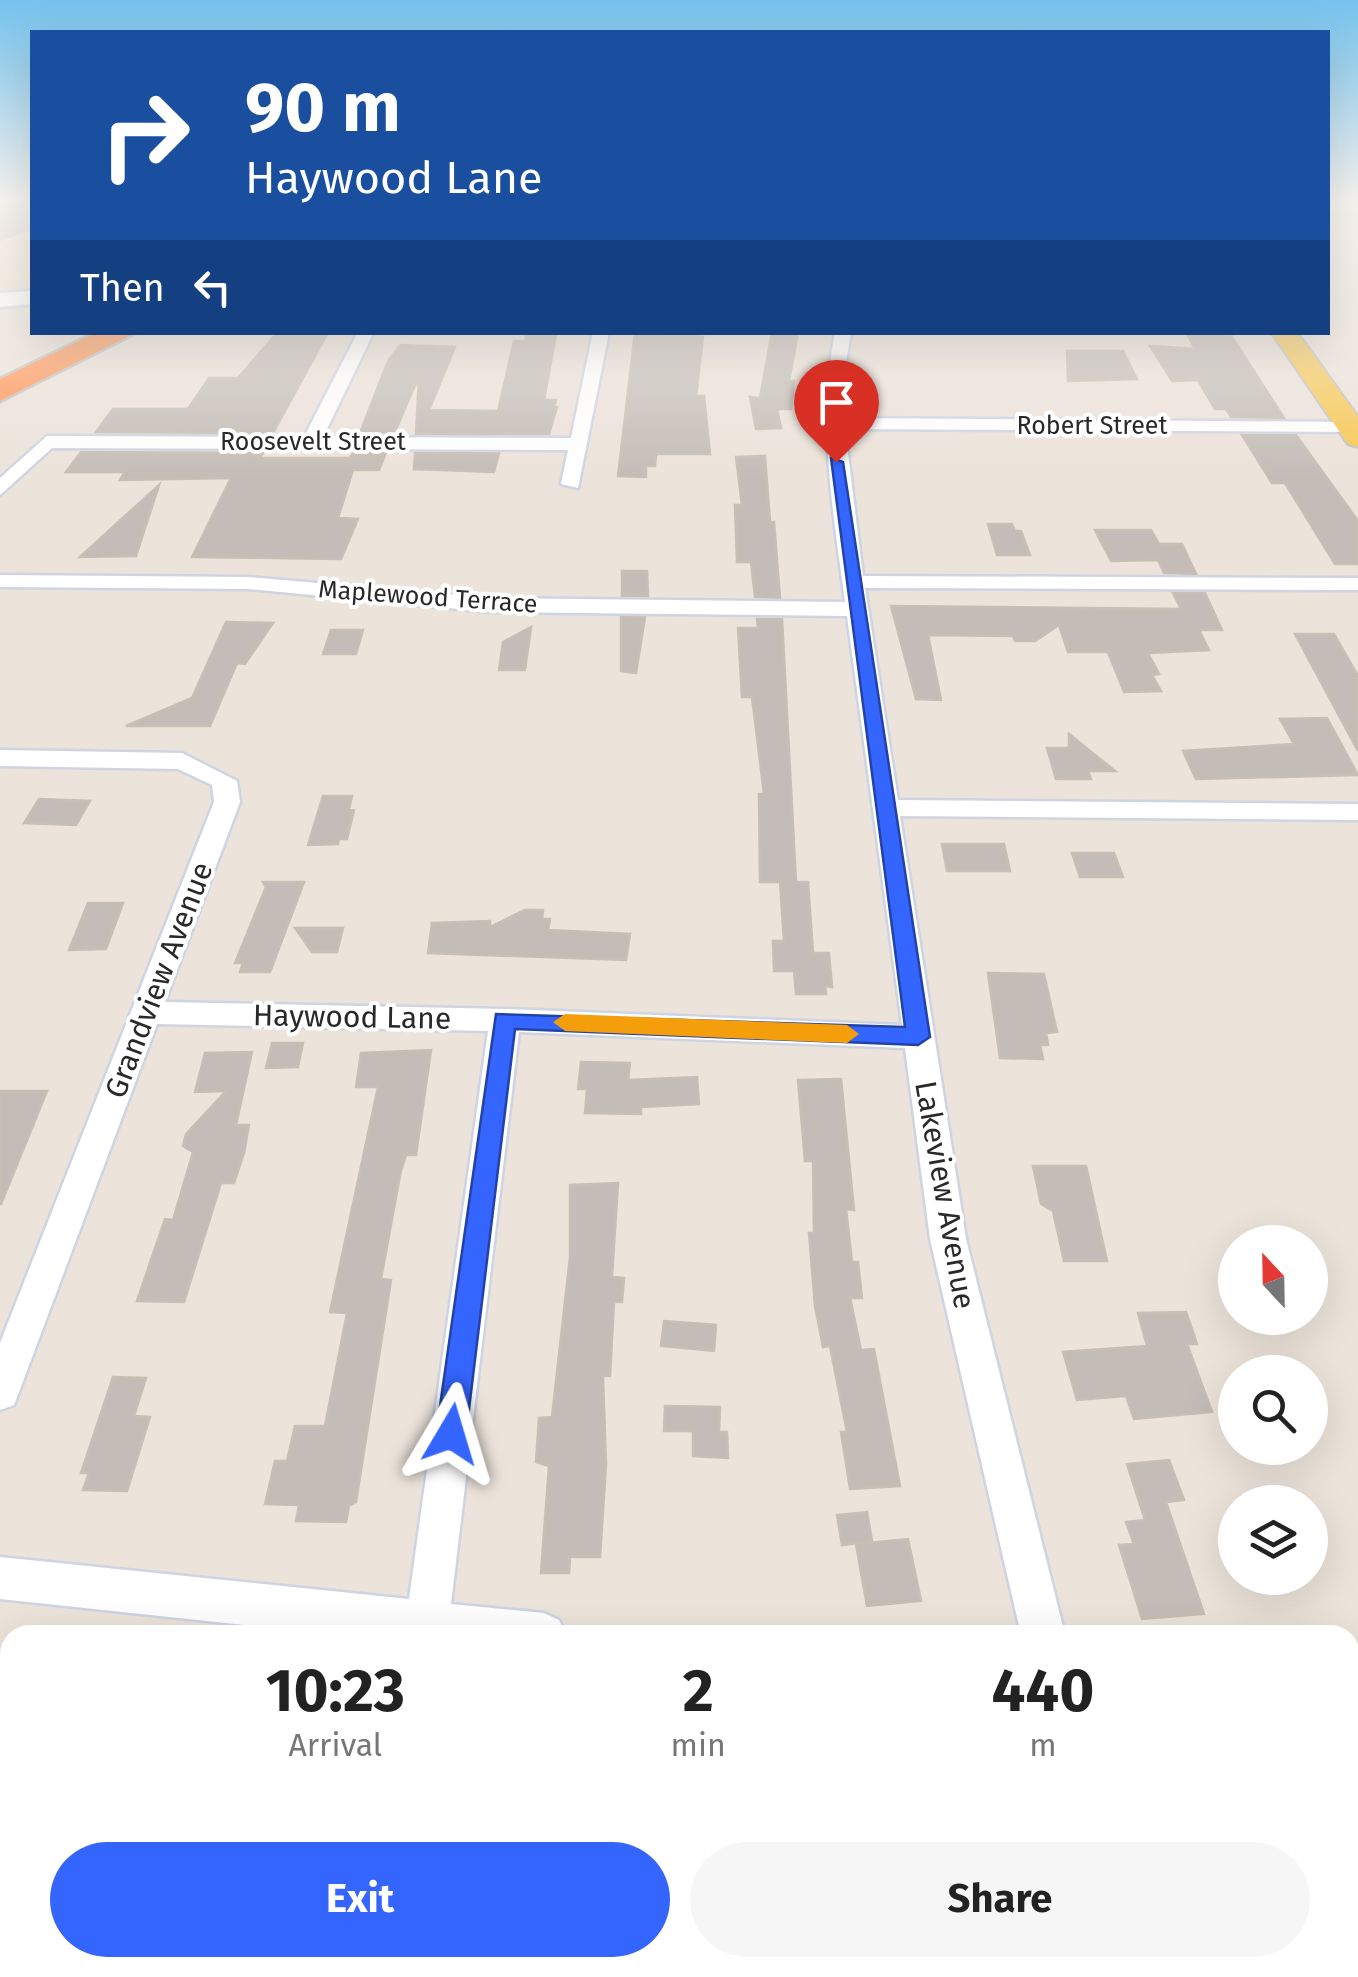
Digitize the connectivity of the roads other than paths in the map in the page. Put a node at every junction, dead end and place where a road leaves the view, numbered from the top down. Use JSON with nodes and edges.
{"nodes":[{"id":1,"x":30,"y":298,"type":"edge"},
{"id":2,"x":0,"y":300,"type":"edge"},
{"id":3,"x":76,"y":335,"type":"edge"},
{"id":4,"x":116,"y":335,"type":"edge"},
{"id":5,"x":364,"y":335,"type":"edge"},
{"id":6,"x":600,"y":335,"type":"edge"},
{"id":7,"x":842,"y":335,"type":"edge"},
{"id":8,"x":1286,"y":335,"type":"edge"},
{"id":9,"x":0,"y":371,"type":"edge"},
{"id":10,"x":0,"y":391,"type":"edge"},
{"id":11,"x":834,"y":424,"type":"junction"},
{"id":12,"x":1354,"y":432,"type":"edge"},
{"id":13,"x":312,"y":440,"type":"junction"},
{"id":14,"x":578,"y":444,"type":"junction"},
{"id":15,"x":571,"y":484,"type":"dead end"},
{"id":16,"x":0,"y":489,"type":"edge"},
{"id":17,"x":0,"y":581,"type":"edge"},
{"id":18,"x":1358,"y":584,"type":"edge"},
{"id":19,"x":855,"y":595,"type":"junction"},
{"id":20,"x":0,"y":758,"type":"edge"},
{"id":21,"x":886,"y":808,"type":"junction"},
{"id":22,"x":1358,"y":812,"type":"edge"},
{"id":23,"x":146,"y":1013,"type":"junction"},
{"id":24,"x":504,"y":1020,"type":"junction"},
{"id":25,"x":918,"y":1037,"type":"junction"},
{"id":26,"x":0,"y":1392,"type":"edge"},
{"id":27,"x":0,"y":1578,"type":"edge"},
{"id":28,"x":426,"y":1622,"type":"junction"},
{"id":29,"x":453,"y":1625,"type":"edge"},
{"id":30,"x":1040,"y":1625,"type":"edge"}],
"edges":[{"from":1,"to":2,"type":"main road"},
{"from":3,"to":9,"type":"highway"},
{"from":4,"to":10,"type":"highway"},
{"from":5,"to":13,"type":"street"},
{"from":6,"to":14,"type":"street"},
{"from":7,"to":11,"type":"street","name":"Lakeview Avenue"},
{"from":8,"to":12,"type":"main road"},
{"from":11,"to":12,"type":"street","name":"Robert Street"},
{"from":11,"to":19,"type":"street","name":"Lakeview Avenue"},
{"from":13,"to":14,"type":"street","name":"Roosevelt Street"},
{"from":13,"to":16,"type":"street","name":"Roosevelt Street"},
{"from":14,"to":15,"type":"street"},
{"from":17,"to":19,"type":"street","name":"Maplewood Terrace"},
{"from":18,"to":19,"type":"street","name":"Maplewood Terrace"},
{"from":19,"to":21,"type":"street","name":"Lakeview Avenue"},
{"from":20,"to":23,"type":"street","name":"Grandview Avenue"},
{"from":21,"to":22,"type":"street"},
{"from":21,"to":25,"type":"street","name":"Lakeview Avenue"},
{"from":23,"to":24,"type":"street","name":"Haywood Lane"},
{"from":23,"to":26,"type":"street","name":"Grandview Avenue"},
{"from":24,"to":25,"type":"street","name":"Haywood Lane"},
{"from":24,"to":28,"type":"street"},
{"from":25,"to":30,"type":"street","name":"Lakeview Avenue"},
{"from":27,"to":28,"type":"street"},
{"from":28,"to":29,"type":"street"}]}
